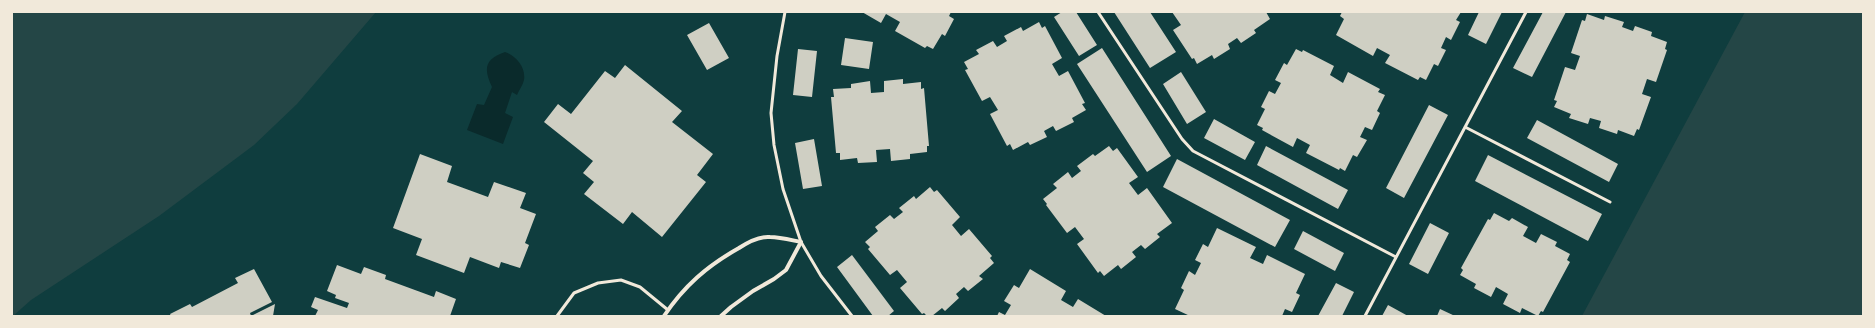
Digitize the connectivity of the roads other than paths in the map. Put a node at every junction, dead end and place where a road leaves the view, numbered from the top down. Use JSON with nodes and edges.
{"nodes":[{"id":1,"x":785,"y":12,"type":"edge"},
{"id":2,"x":1098,"y":12,"type":"edge"},
{"id":3,"x":1526,"y":12,"type":"edge"},
{"id":4,"x":1465,"y":127,"type":"junction"},
{"id":5,"x":1610,"y":202,"type":"dead end"},
{"id":6,"x":801,"y":242,"type":"junction"},
{"id":7,"x":1396,"y":257,"type":"junction"},
{"id":8,"x":668,"y":310,"type":"junction"},
{"id":9,"x":557,"y":316,"type":"edge"},
{"id":10,"x":664,"y":316,"type":"edge"},
{"id":11,"x":721,"y":316,"type":"edge"},
{"id":12,"x":852,"y":316,"type":"edge"},
{"id":13,"x":1365,"y":316,"type":"edge"}],
"edges":[{"from":1,"to":6,"type":"lane"},
{"from":2,"to":7,"type":"lane"},
{"from":3,"to":4,"type":"lane"},
{"from":4,"to":5,"type":"lane"},
{"from":4,"to":7,"type":"lane"},
{"from":6,"to":8,"type":"street"},
{"from":6,"to":11,"type":"street"},
{"from":6,"to":12,"type":"lane"},
{"from":7,"to":13,"type":"lane"},
{"from":8,"to":9,"type":"lane"},
{"from":8,"to":10,"type":"street"}]}
